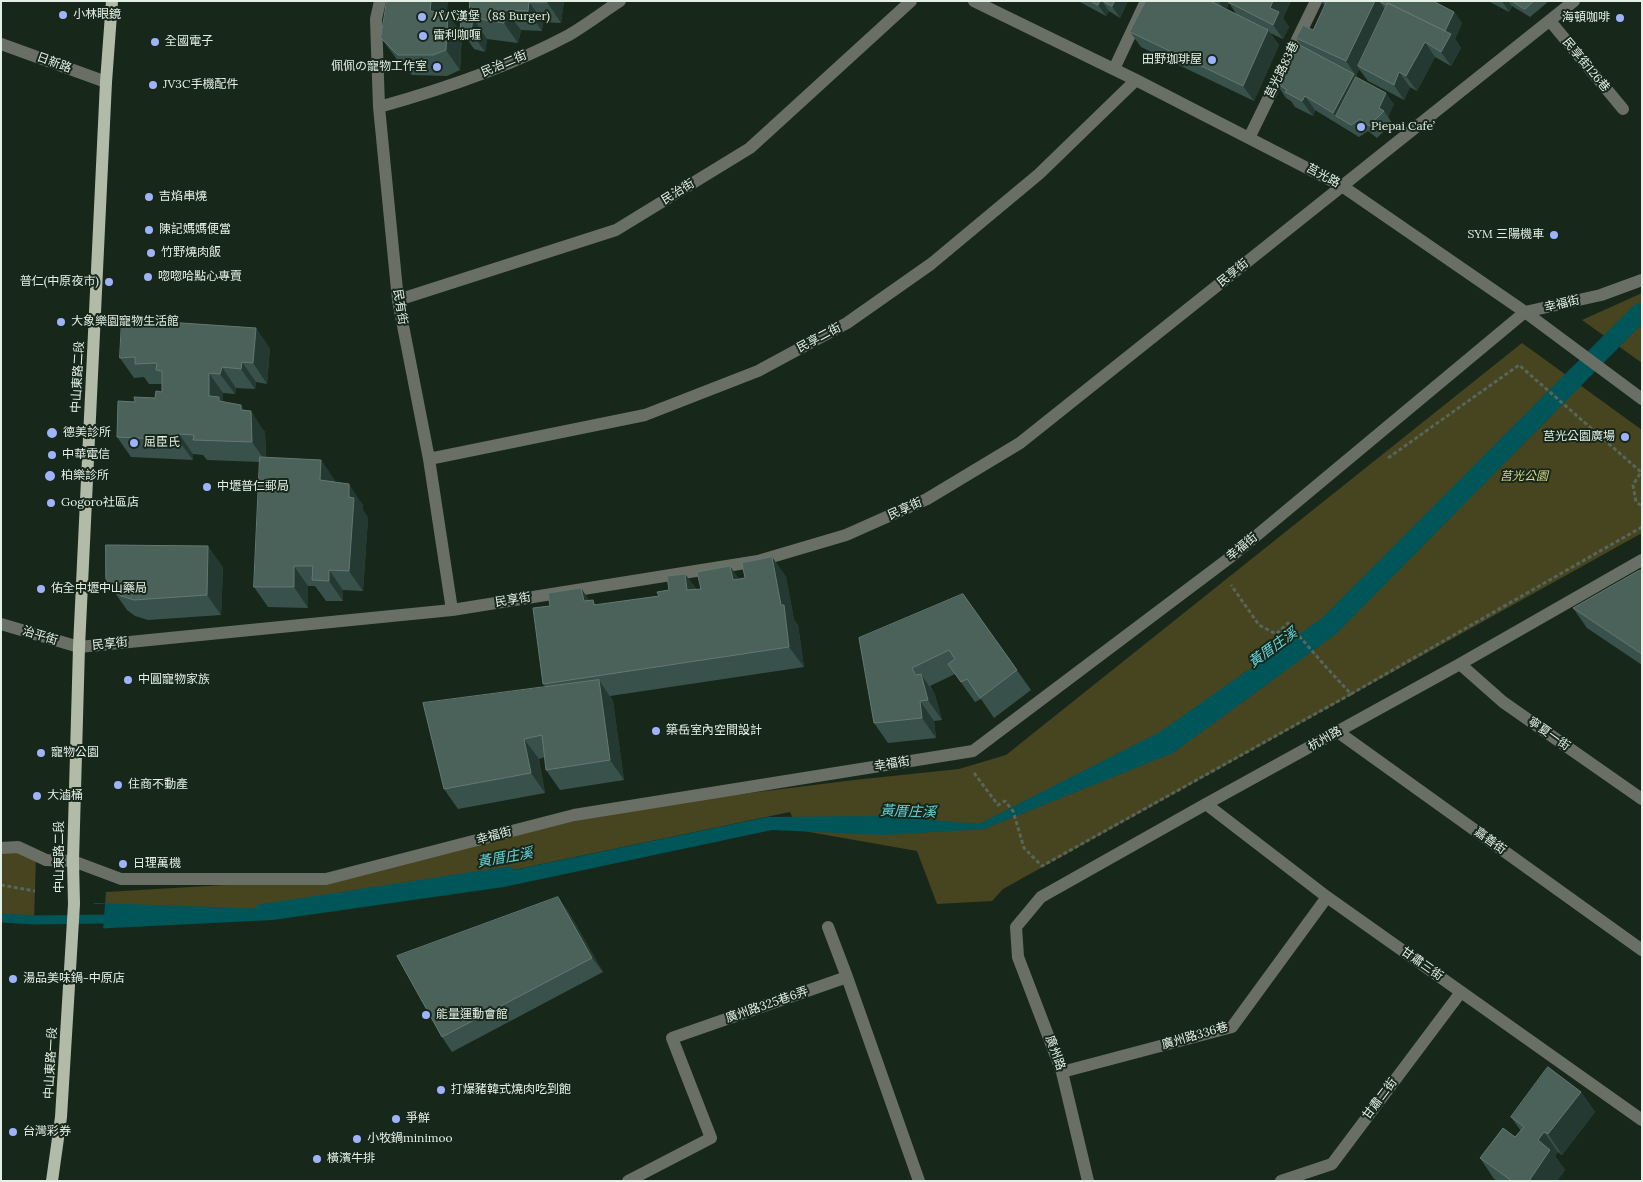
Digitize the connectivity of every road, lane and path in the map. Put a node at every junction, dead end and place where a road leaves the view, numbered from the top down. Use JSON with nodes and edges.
{"nodes":[{"id":1,"x":112,"y":1,"type":"edge"},
{"id":2,"x":380,"y":1,"type":"edge"},
{"id":3,"x":620,"y":1,"type":"edge"},
{"id":4,"x":911,"y":1,"type":"edge"},
{"id":5,"x":974,"y":1,"type":"edge"},
{"id":6,"x":1146,"y":1,"type":"edge"},
{"id":7,"x":1316,"y":1,"type":"edge"},
{"id":8,"x":1574,"y":1,"type":"edge"},
{"id":9,"x":1550,"y":21,"type":"junction"},
{"id":10,"x":1,"y":44,"type":"edge"},
{"id":11,"x":1114,"y":69,"type":"junction"},
{"id":12,"x":1136,"y":80,"type":"junction"},
{"id":13,"x":106,"y":82,"type":"junction"},
{"id":14,"x":379,"y":107,"type":"junction"},
{"id":15,"x":1623,"y":110,"type":"dead end"},
{"id":16,"x":1249,"y":138,"type":"junction"},
{"id":17,"x":1342,"y":186,"type":"junction"},
{"id":18,"x":1642,"y":280,"type":"edge"},
{"id":19,"x":398,"y":300,"type":"junction"},
{"id":20,"x":1525,"y":312,"type":"junction"},
{"id":21,"x":1642,"y":400,"type":"edge"},
{"id":22,"x":429,"y":459,"type":"junction"},
{"id":23,"x":1383,"y":461,"type":"dead end"},
{"id":24,"x":1642,"y":506,"type":"edge"},
{"id":25,"x":1642,"y":527,"type":"edge"},
{"id":26,"x":1642,"y":560,"type":"edge"},
{"id":27,"x":1229,"y":582,"type":"dead end"},
{"id":28,"x":452,"y":610,"type":"junction"},
{"id":29,"x":1,"y":624,"type":"edge"},
{"id":30,"x":79,"y":648,"type":"junction"},
{"id":31,"x":1460,"y":664,"type":"junction"},
{"id":32,"x":1351,"y":694,"type":"junction"},
{"id":33,"x":1338,"y":732,"type":"junction"},
{"id":34,"x":1642,"y":799,"type":"edge"},
{"id":35,"x":1206,"y":804,"type":"junction"},
{"id":36,"x":1013,"y":811,"type":"dead end"},
{"id":37,"x":1,"y":848,"type":"edge"},
{"id":38,"x":73,"y":861,"type":"junction"},
{"id":39,"x":1,"y":885,"type":"edge"},
{"id":40,"x":35,"y":891,"type":"dead end"},
{"id":41,"x":1328,"y":897,"type":"junction"},
{"id":42,"x":828,"y":927,"type":"dead end"},
{"id":43,"x":1016,"y":927,"type":"joint"},
{"id":44,"x":71,"y":946,"type":"joint"},
{"id":45,"x":1642,"y":950,"type":"edge"},
{"id":46,"x":847,"y":977,"type":"junction"},
{"id":47,"x":1461,"y":992,"type":"junction"},
{"id":48,"x":1062,"y":1072,"type":"junction"},
{"id":49,"x":1642,"y":1120,"type":"edge"},
{"id":50,"x":52,"y":1181,"type":"edge"},
{"id":51,"x":628,"y":1181,"type":"edge"},
{"id":52,"x":919,"y":1181,"type":"edge"},
{"id":53,"x":1088,"y":1181,"type":"edge"},
{"id":54,"x":1281,"y":1181,"type":"edge"}],
"edges":[{"from":1,"to":13,"type":"main road","name":"中山東路二段"},
{"from":2,"to":14,"type":"lane","name":"民有街"},
{"from":3,"to":14,"type":"lane","name":"民治二街"},
{"from":4,"to":19,"type":"lane","name":"民治街"},
{"from":5,"to":11,"type":"lane","name":"莒光路"},
{"from":6,"to":11,"type":"lane"},
{"from":7,"to":16,"type":"lane","name":"莒光路83巷"},
{"from":8,"to":9,"type":"lane","name":"民享街"},
{"from":9,"to":15,"type":"lane","name":"民享街126巷"},
{"from":9,"to":17,"type":"lane","name":"民享街"},
{"from":10,"to":13,"type":"lane","name":"日新路"},
{"from":11,"to":12,"type":"lane","name":"莒光路"},
{"from":12,"to":16,"type":"lane","name":"莒光路"},
{"from":12,"to":22,"type":"lane","name":"民享二街"},
{"from":13,"to":30,"type":"main road","name":"中山東路二段"},
{"from":14,"to":19,"type":"lane","name":"民有街"},
{"from":16,"to":17,"type":"lane","name":"莒光路"},
{"from":17,"to":20,"type":"lane","name":"莒光路"},
{"from":17,"to":28,"type":"lane","name":"民享街"},
{"from":18,"to":20,"type":"lane","name":"幸福街"},
{"from":19,"to":22,"type":"lane","name":"民有街"},
{"from":20,"to":21,"type":"lane","name":"莒光路"},
{"from":20,"to":38,"type":"lane","name":"幸福街"},
{"from":22,"to":28,"type":"lane","name":"民有街"},
{"from":23,"to":24,"type":"path"},
{"from":25,"to":32,"type":"path"},
{"from":26,"to":31,"type":"lane","name":"杭州路"},
{"from":27,"to":32,"type":"path"},
{"from":28,"to":30,"type":"lane","name":"民享街"},
{"from":29,"to":30,"type":"lane","name":"治平街"},
{"from":30,"to":38,"type":"main road","name":"中山東路二段"},
{"from":31,"to":33,"type":"lane","name":"杭州路"},
{"from":31,"to":34,"type":"lane","name":"寧夏一街"},
{"from":32,"to":36,"type":"path"},
{"from":33,"to":35,"type":"lane","name":"杭州路"},
{"from":33,"to":45,"type":"lane","name":"嘉善街"},
{"from":35,"to":41,"type":"lane","name":"甘肅三街"},
{"from":35,"to":43,"type":"lane","name":"杭州路"},
{"from":37,"to":38,"type":"lane","name":"幸福街"},
{"from":38,"to":44,"type":"main road","name":"中山東路二段"},
{"from":39,"to":40,"type":"path"},
{"from":41,"to":47,"type":"lane","name":"甘肅三街"},
{"from":41,"to":48,"type":"lane","name":"廣州路336巷"},
{"from":42,"to":46,"type":"lane"},
{"from":43,"to":48,"type":"lane","name":"廣州路"},
{"from":44,"to":50,"type":"main road","name":"中山東路一段"},
{"from":46,"to":51,"type":"lane","name":"廣州路325巷6弄"},
{"from":46,"to":52,"type":"lane"},
{"from":47,"to":49,"type":"lane","name":"甘肅三街"},
{"from":47,"to":54,"type":"lane","name":"甘肅二街"},
{"from":48,"to":53,"type":"lane","name":"廣州路"}]}
